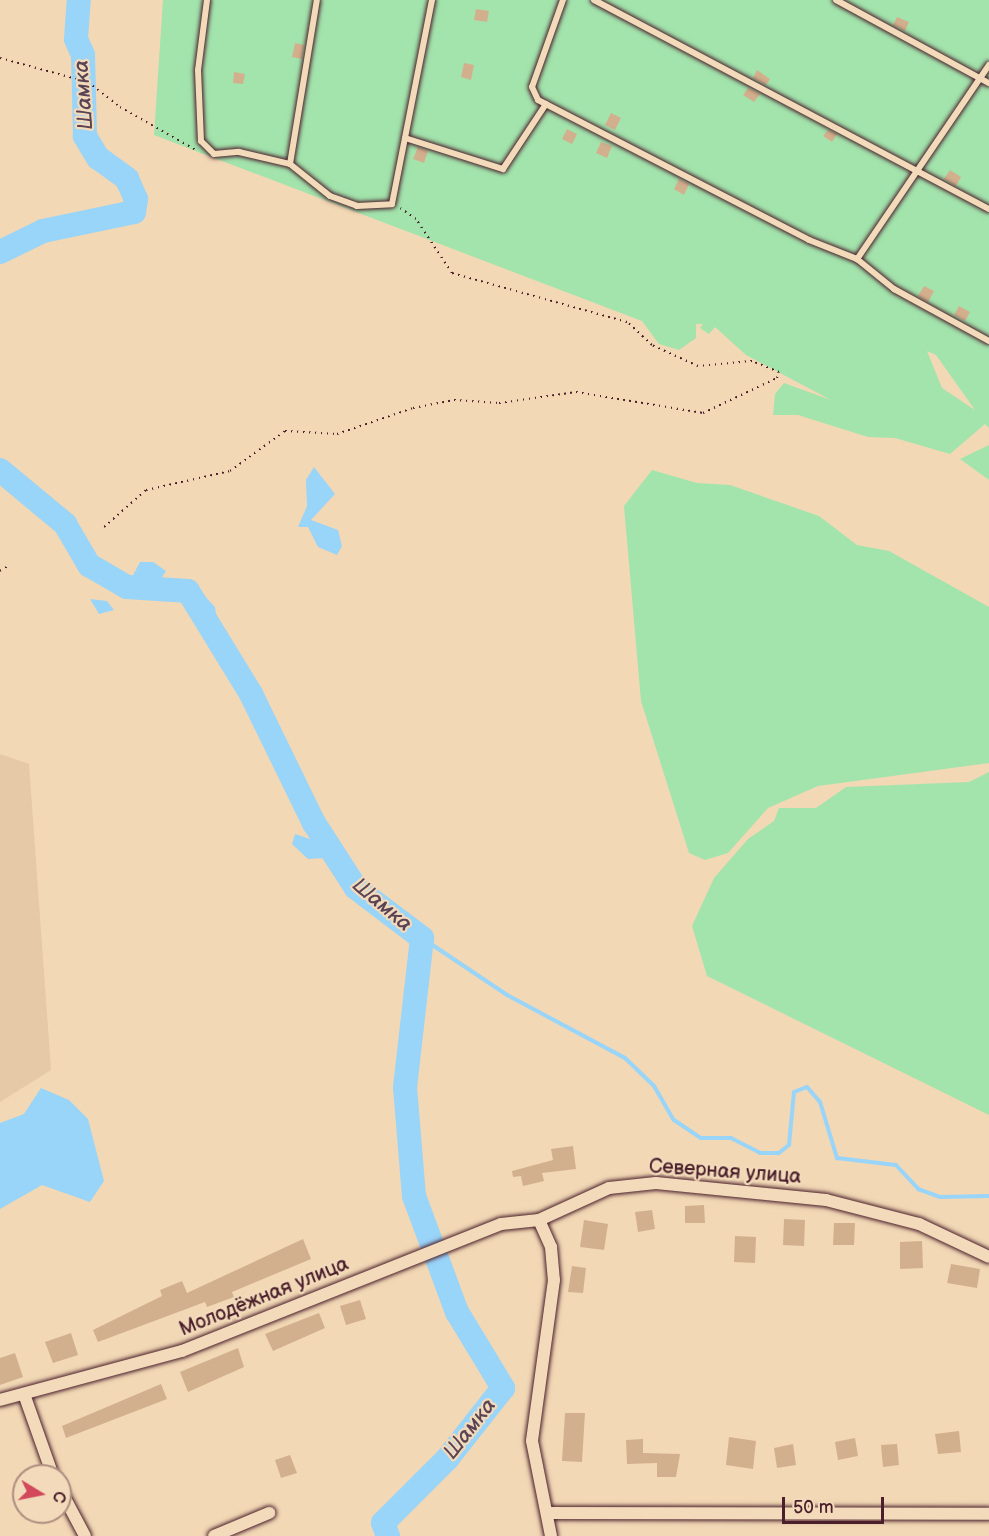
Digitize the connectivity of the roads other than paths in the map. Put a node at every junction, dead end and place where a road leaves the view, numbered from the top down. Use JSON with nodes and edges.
{"nodes":[{"id":1,"x":207,"y":0,"type":"edge"},
{"id":2,"x":317,"y":0,"type":"edge"},
{"id":3,"x":432,"y":0,"type":"edge"},
{"id":4,"x":562,"y":0,"type":"edge"},
{"id":5,"x":594,"y":0,"type":"edge"},
{"id":6,"x":836,"y":0,"type":"edge"},
{"id":7,"x":989,"y":65,"type":"edge"},
{"id":8,"x":980,"y":78,"type":"junction"},
{"id":9,"x":989,"y":83,"type":"edge"},
{"id":10,"x":546,"y":104,"type":"junction"},
{"id":11,"x":405,"y":138,"type":"junction"},
{"id":12,"x":290,"y":164,"type":"junction"},
{"id":13,"x":916,"y":169,"type":"junction"},
{"id":14,"x":989,"y":208,"type":"edge"},
{"id":15,"x":857,"y":259,"type":"junction"},
{"id":16,"x":989,"y":341,"type":"edge"},
{"id":17,"x":538,"y":1220,"type":"junction"},
{"id":18,"x":989,"y":1257,"type":"edge"},
{"id":19,"x":24,"y":1394,"type":"junction"},
{"id":20,"x":0,"y":1400,"type":"edge"},
{"id":21,"x":49,"y":1464,"type":"edge"},
{"id":22,"x":72,"y":1512,"type":"edge"},
{"id":23,"x":269,"y":1513,"type":"dead end"},
{"id":24,"x":547,"y":1513,"type":"junction"},
{"id":25,"x":989,"y":1514,"type":"edge"},
{"id":26,"x":85,"y":1536,"type":"edge"},
{"id":27,"x":214,"y":1536,"type":"edge"},
{"id":28,"x":551,"y":1536,"type":"edge"}],
"edges":[{"from":1,"to":12,"type":"lane"},
{"from":2,"to":12,"type":"lane"},
{"from":3,"to":11,"type":"lane"},
{"from":4,"to":10,"type":"lane"},
{"from":5,"to":13,"type":"lane"},
{"from":6,"to":8,"type":"lane"},
{"from":7,"to":8,"type":"lane"},
{"from":8,"to":9,"type":"lane"},
{"from":8,"to":13,"type":"lane"},
{"from":10,"to":11,"type":"lane"},
{"from":10,"to":15,"type":"lane"},
{"from":11,"to":12,"type":"lane"},
{"from":13,"to":14,"type":"lane"},
{"from":13,"to":15,"type":"lane"},
{"from":15,"to":16,"type":"lane"},
{"from":17,"to":18,"type":"street","name":"Северная улица"},
{"from":17,"to":19,"type":"street","name":"Молодёжная улица"},
{"from":17,"to":24,"type":"street"},
{"from":19,"to":20,"type":"street","name":"Молодёжная улица"},
{"from":19,"to":21,"type":"street"},
{"from":22,"to":26,"type":"street"},
{"from":23,"to":27,"type":"street"},
{"from":24,"to":25,"type":"street"},
{"from":24,"to":28,"type":"street"}]}
